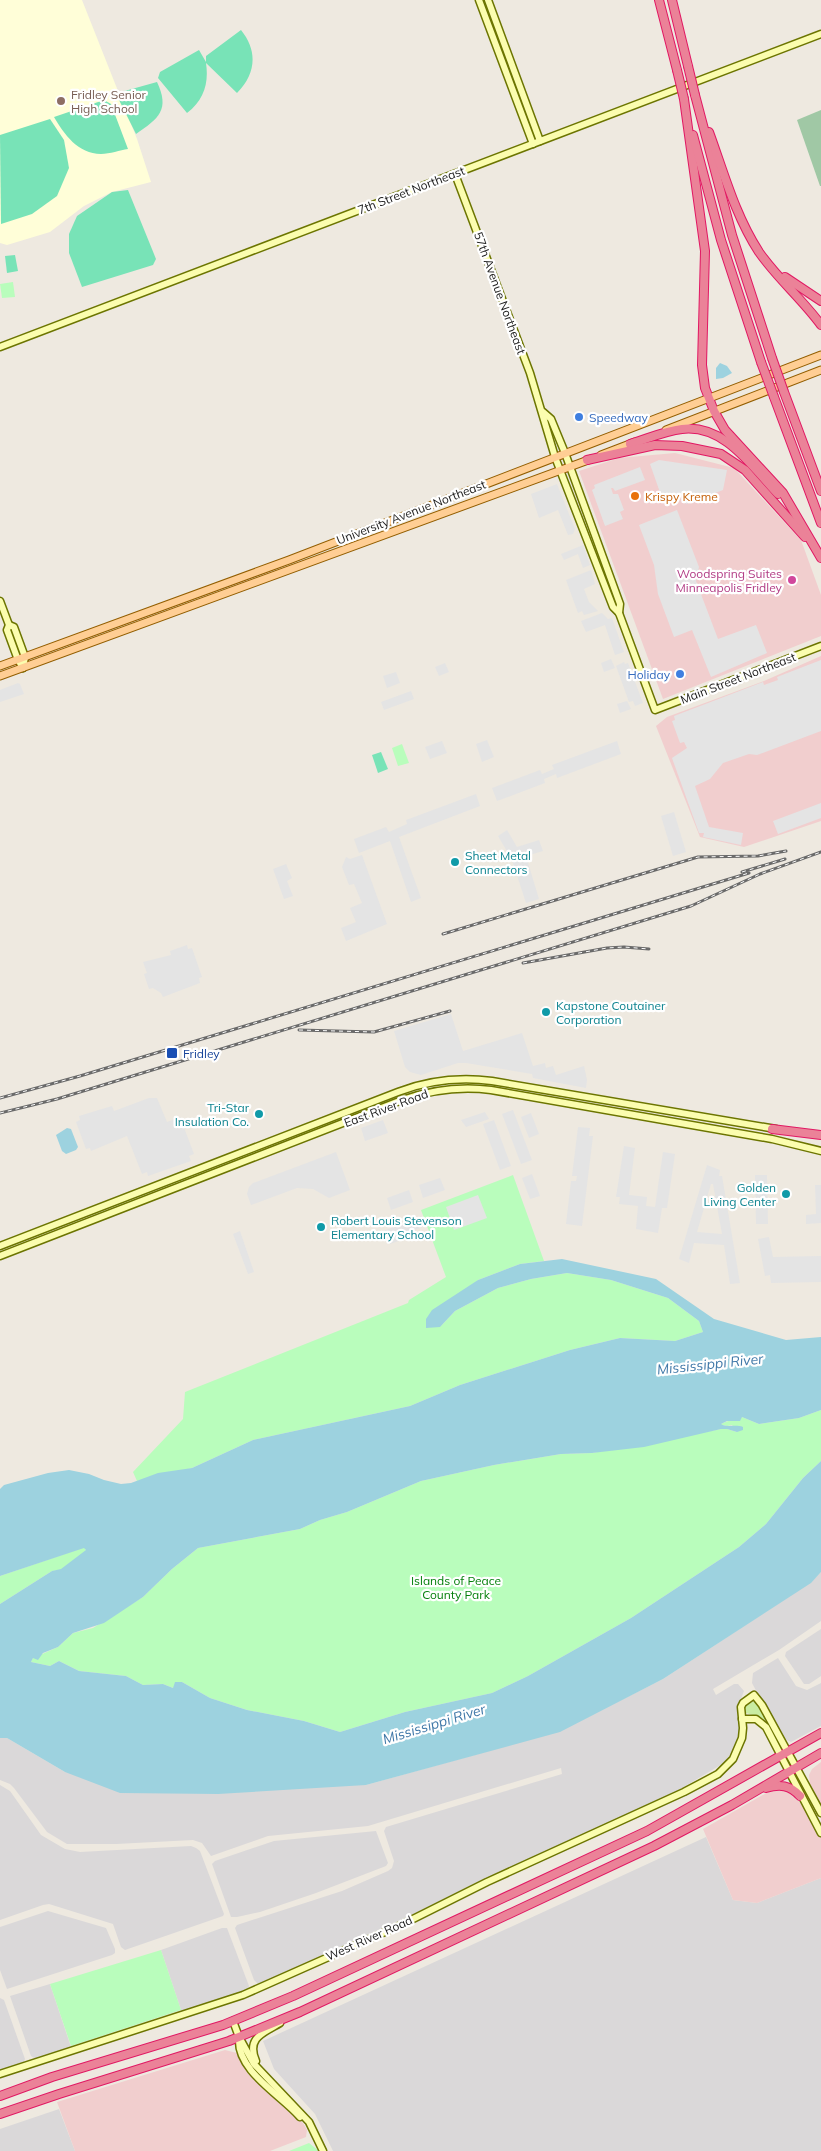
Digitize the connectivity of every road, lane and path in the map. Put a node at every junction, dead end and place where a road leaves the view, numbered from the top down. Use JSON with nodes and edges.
{"nodes":[{"id":1,"x":479,"y":0,"type":"edge"},
{"id":2,"x":488,"y":0,"type":"edge"},
{"id":3,"x":659,"y":0,"type":"edge"},
{"id":4,"x":672,"y":0,"type":"edge"},
{"id":5,"x":821,"y":34,"type":"edge"},
{"id":6,"x":516,"y":72,"type":"junction"},
{"id":7,"x":508,"y":76,"type":"junction"},
{"id":8,"x":695,"y":95,"type":"junction"},
{"id":9,"x":684,"y":99,"type":"junction"},
{"id":10,"x":540,"y":141,"type":"junction"},
{"id":11,"x":533,"y":144,"type":"junction"},
{"id":12,"x":455,"y":174,"type":"junction"},
{"id":13,"x":755,"y":245,"type":"junction"},
{"id":14,"x":821,"y":300,"type":"edge"},
{"id":15,"x":821,"y":324,"type":"edge"},
{"id":16,"x":0,"y":346,"type":"edge"},
{"id":17,"x":821,"y":355,"type":"edge"},
{"id":18,"x":821,"y":370,"type":"edge"},
{"id":19,"x":708,"y":398,"type":"junction"},
{"id":20,"x":714,"y":411,"type":"junction"},
{"id":21,"x":543,"y":412,"type":"junction"},
{"id":22,"x":630,"y":444,"type":"junction"},
{"id":23,"x":565,"y":453,"type":"junction"},
{"id":24,"x":555,"y":457,"type":"junction"},
{"id":25,"x":587,"y":460,"type":"junction"},
{"id":26,"x":570,"y":466,"type":"junction"},
{"id":27,"x":560,"y":470,"type":"junction"},
{"id":28,"x":821,"y":491,"type":"edge"},
{"id":29,"x":821,"y":524,"type":"edge"},
{"id":30,"x":803,"y":525,"type":"junction"},
{"id":31,"x":821,"y":560,"type":"edge"},
{"id":32,"x":0,"y":601,"type":"edge"},
{"id":33,"x":619,"y":613,"type":"junction"},
{"id":34,"x":821,"y":646,"type":"edge"},
{"id":35,"x":21,"y":658,"type":"junction"},
{"id":36,"x":0,"y":666,"type":"edge"},
{"id":37,"x":23,"y":668,"type":"junction"},
{"id":38,"x":0,"y":676,"type":"edge"},
{"id":39,"x":655,"y":710,"type":"joint"},
{"id":40,"x":772,"y":1129,"type":"joint"},
{"id":41,"x":821,"y":1136,"type":"edge"},
{"id":42,"x":821,"y":1152,"type":"edge"},
{"id":43,"x":0,"y":1246,"type":"edge"},
{"id":44,"x":0,"y":1256,"type":"edge"},
{"id":45,"x":742,"y":1719,"type":"junction"},
{"id":46,"x":821,"y":1733,"type":"edge"},
{"id":47,"x":821,"y":1753,"type":"edge"},
{"id":48,"x":784,"y":1754,"type":"junction"},
{"id":49,"x":796,"y":1768,"type":"junction"},
{"id":50,"x":788,"y":1772,"type":"junction"},
{"id":51,"x":759,"y":1789,"type":"junction"},
{"id":52,"x":800,"y":1796,"type":"junction"},
{"id":53,"x":821,"y":1813,"type":"edge"},
{"id":54,"x":821,"y":1833,"type":"edge"},
{"id":55,"x":288,"y":2018,"type":"junction"},
{"id":56,"x":233,"y":2021,"type":"junction"},
{"id":57,"x":239,"y":2038,"type":"junction"},
{"id":58,"x":0,"y":2074,"type":"edge"},
{"id":59,"x":268,"y":2079,"type":"junction"},
{"id":60,"x":0,"y":2096,"type":"edge"},
{"id":61,"x":0,"y":2114,"type":"edge"},
{"id":62,"x":315,"y":2134,"type":"junction"},
{"id":63,"x":323,"y":2151,"type":"edge"}],
"edges":[{"from":1,"to":7,"type":"street"},
{"from":2,"to":6,"type":"street"},
{"from":3,"to":9,"type":"highway","bridge":true},
{"from":4,"to":8,"type":"highway","bridge":true},
{"from":5,"to":10,"type":"street","name":"7th Street Northeast"},
{"from":6,"to":7,"type":"street"},
{"from":6,"to":10,"type":"street"},
{"from":7,"to":11,"type":"street"},
{"from":8,"to":13,"type":"highway"},
{"from":8,"to":28,"type":"highway","bridge":true},
{"from":9,"to":19,"type":"highway"},
{"from":9,"to":29,"type":"highway","bridge":true},
{"from":10,"to":11,"type":"street","name":"7th Street Northeast"},
{"from":11,"to":12,"type":"street","name":"7th Street Northeast"},
{"from":12,"to":16,"type":"street","name":"7th Street Northeast"},
{"from":12,"to":21,"type":"street","name":"57th Avenue Northeast"},
{"from":13,"to":14,"type":"highway"},
{"from":13,"to":15,"type":"highway"},
{"from":17,"to":19,"type":"main road","name":"University Avenue Northeast"},
{"from":18,"to":20,"type":"main road","name":"University Avenue Northeast"},
{"from":19,"to":20,"type":"highway"},
{"from":19,"to":23,"type":"main road","name":"University Avenue Northeast"},
{"from":20,"to":22,"type":"main road","name":"University Avenue Northeast"},
{"from":20,"to":30,"type":"highway"},
{"from":21,"to":23,"type":"street","name":"57th Avenue Northeast"},
{"from":21,"to":24,"type":"street","name":"57th Avenue Northeast"},
{"from":22,"to":25,"type":"main road","name":"University Avenue Northeast"},
{"from":22,"to":30,"type":"highway"},
{"from":23,"to":24,"type":"main road","name":"University Avenue Northeast"},
{"from":23,"to":26,"type":"street","name":"57th Avenue Northeast"},
{"from":24,"to":27,"type":"street","name":"57th Avenue Northeast"},
{"from":24,"to":35,"type":"main road","name":"University Avenue Northeast"},
{"from":25,"to":26,"type":"main road","name":"University Avenue Northeast"},
{"from":25,"to":31,"type":"highway"},
{"from":26,"to":27,"type":"main road","name":"University Avenue Northeast"},
{"from":26,"to":33,"type":"street","name":"57th Avenue Northeast"},
{"from":27,"to":33,"type":"street","name":"57th Avenue Northeast"},
{"from":27,"to":37,"type":"main road","name":"University Avenue Northeast"},
{"from":30,"to":31,"type":"highway"},
{"from":32,"to":35,"type":"street"},
{"from":33,"to":39,"type":"street","name":"57th Avenue Northeast"},
{"from":34,"to":39,"type":"street","name":"Main Street Northeast"},
{"from":35,"to":36,"type":"main road","name":"University Avenue Northeast"},
{"from":35,"to":37,"type":"street"},
{"from":37,"to":38,"type":"main road","name":"University Avenue Northeast"},
{"from":40,"to":41,"type":"highway"},
{"from":40,"to":43,"type":"street","name":"East River Road"},
{"from":42,"to":44,"type":"street","name":"East River Road"},
{"from":45,"to":48,"type":"street"},
{"from":45,"to":48,"type":"street"},
{"from":45,"to":58,"type":"street","name":"West River Road"},
{"from":46,"to":48,"type":"highway"},
{"from":47,"to":49,"type":"highway"},
{"from":48,"to":49,"type":"street"},
{"from":48,"to":50,"type":"street"},
{"from":48,"to":56,"type":"highway"},
{"from":49,"to":50,"type":"highway"},
{"from":49,"to":53,"type":"street"},
{"from":50,"to":51,"type":"highway"},
{"from":50,"to":52,"type":"street"},
{"from":51,"to":52,"type":"highway"},
{"from":51,"to":55,"type":"highway"},
{"from":52,"to":54,"type":"street"},
{"from":55,"to":57,"type":"highway"},
{"from":55,"to":59,"type":"street"},
{"from":56,"to":57,"type":"street"},
{"from":56,"to":60,"type":"highway"},
{"from":57,"to":59,"type":"street"},
{"from":57,"to":61,"type":"highway"},
{"from":57,"to":62,"type":"street"},
{"from":59,"to":62,"type":"street"},
{"from":62,"to":63,"type":"street"}]}
